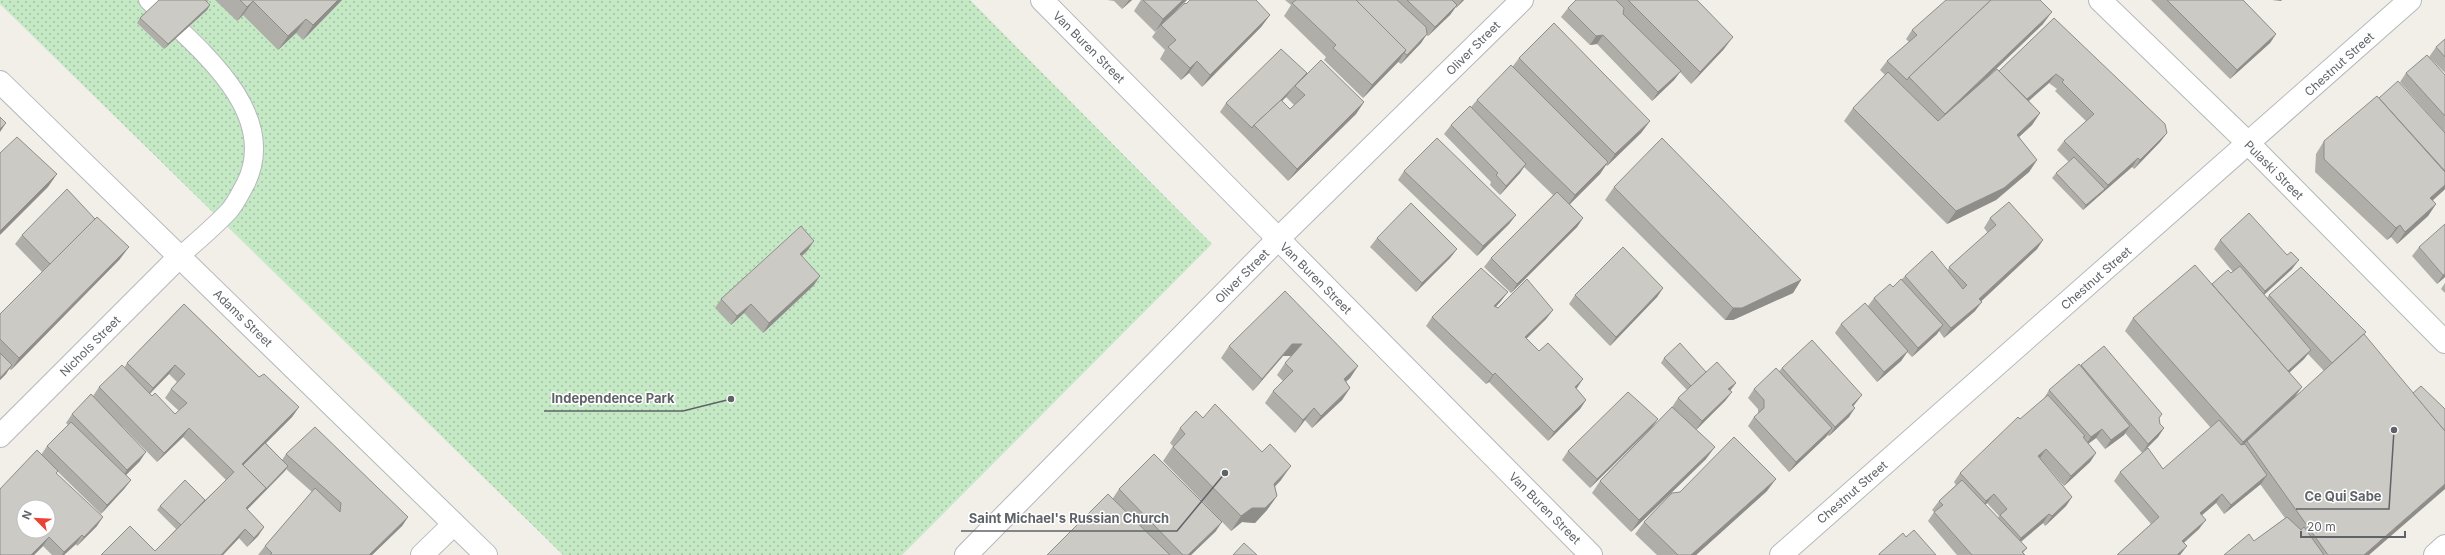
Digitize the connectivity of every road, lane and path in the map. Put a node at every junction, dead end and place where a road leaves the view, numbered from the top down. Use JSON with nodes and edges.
{"nodes":[{"id":1,"x":148,"y":0,"type":"edge"},
{"id":2,"x":1042,"y":0,"type":"edge"},
{"id":3,"x":1522,"y":0,"type":"edge"},
{"id":4,"x":2100,"y":0,"type":"edge"},
{"id":5,"x":2410,"y":0,"type":"edge"},
{"id":6,"x":0,"y":82,"type":"edge"},
{"id":7,"x":2249,"y":144,"type":"junction"},
{"id":8,"x":1278,"y":239,"type":"junction"},
{"id":9,"x":179,"y":256,"type":"junction"},
{"id":10,"x":2445,"y":342,"type":"edge"},
{"id":11,"x":0,"y":436,"type":"edge"},
{"id":12,"x":454,"y":524,"type":"junction"},
{"id":13,"x":2445,"y":546,"type":"edge"},
{"id":14,"x":422,"y":555,"type":"edge"},
{"id":15,"x":486,"y":555,"type":"edge"},
{"id":16,"x":966,"y":555,"type":"edge"},
{"id":17,"x":1591,"y":555,"type":"edge"},
{"id":18,"x":1781,"y":555,"type":"edge"},
{"id":19,"x":2435,"y":555,"type":"edge"}],
"edges":[{"from":1,"to":9,"type":"lane"},
{"from":2,"to":8,"type":"street","name":"Van Buren Street"},
{"from":3,"to":8,"type":"street","name":"Oliver Street"},
{"from":4,"to":7,"type":"street","name":"Pulaski Street"},
{"from":5,"to":7,"type":"street","name":"Chestnut Street"},
{"from":6,"to":9,"type":"street","name":"Adams Street"},
{"from":7,"to":10,"type":"street","name":"Pulaski Street"},
{"from":7,"to":18,"type":"street","name":"Chestnut Street"},
{"from":8,"to":16,"type":"street","name":"Oliver Street"},
{"from":8,"to":17,"type":"street","name":"Van Buren Street"},
{"from":9,"to":11,"type":"street","name":"Nichols Street"},
{"from":9,"to":12,"type":"street","name":"Adams Street"},
{"from":12,"to":14,"type":"street"},
{"from":12,"to":15,"type":"street","name":"Adams Street"},
{"from":13,"to":19,"type":"street"}]}
